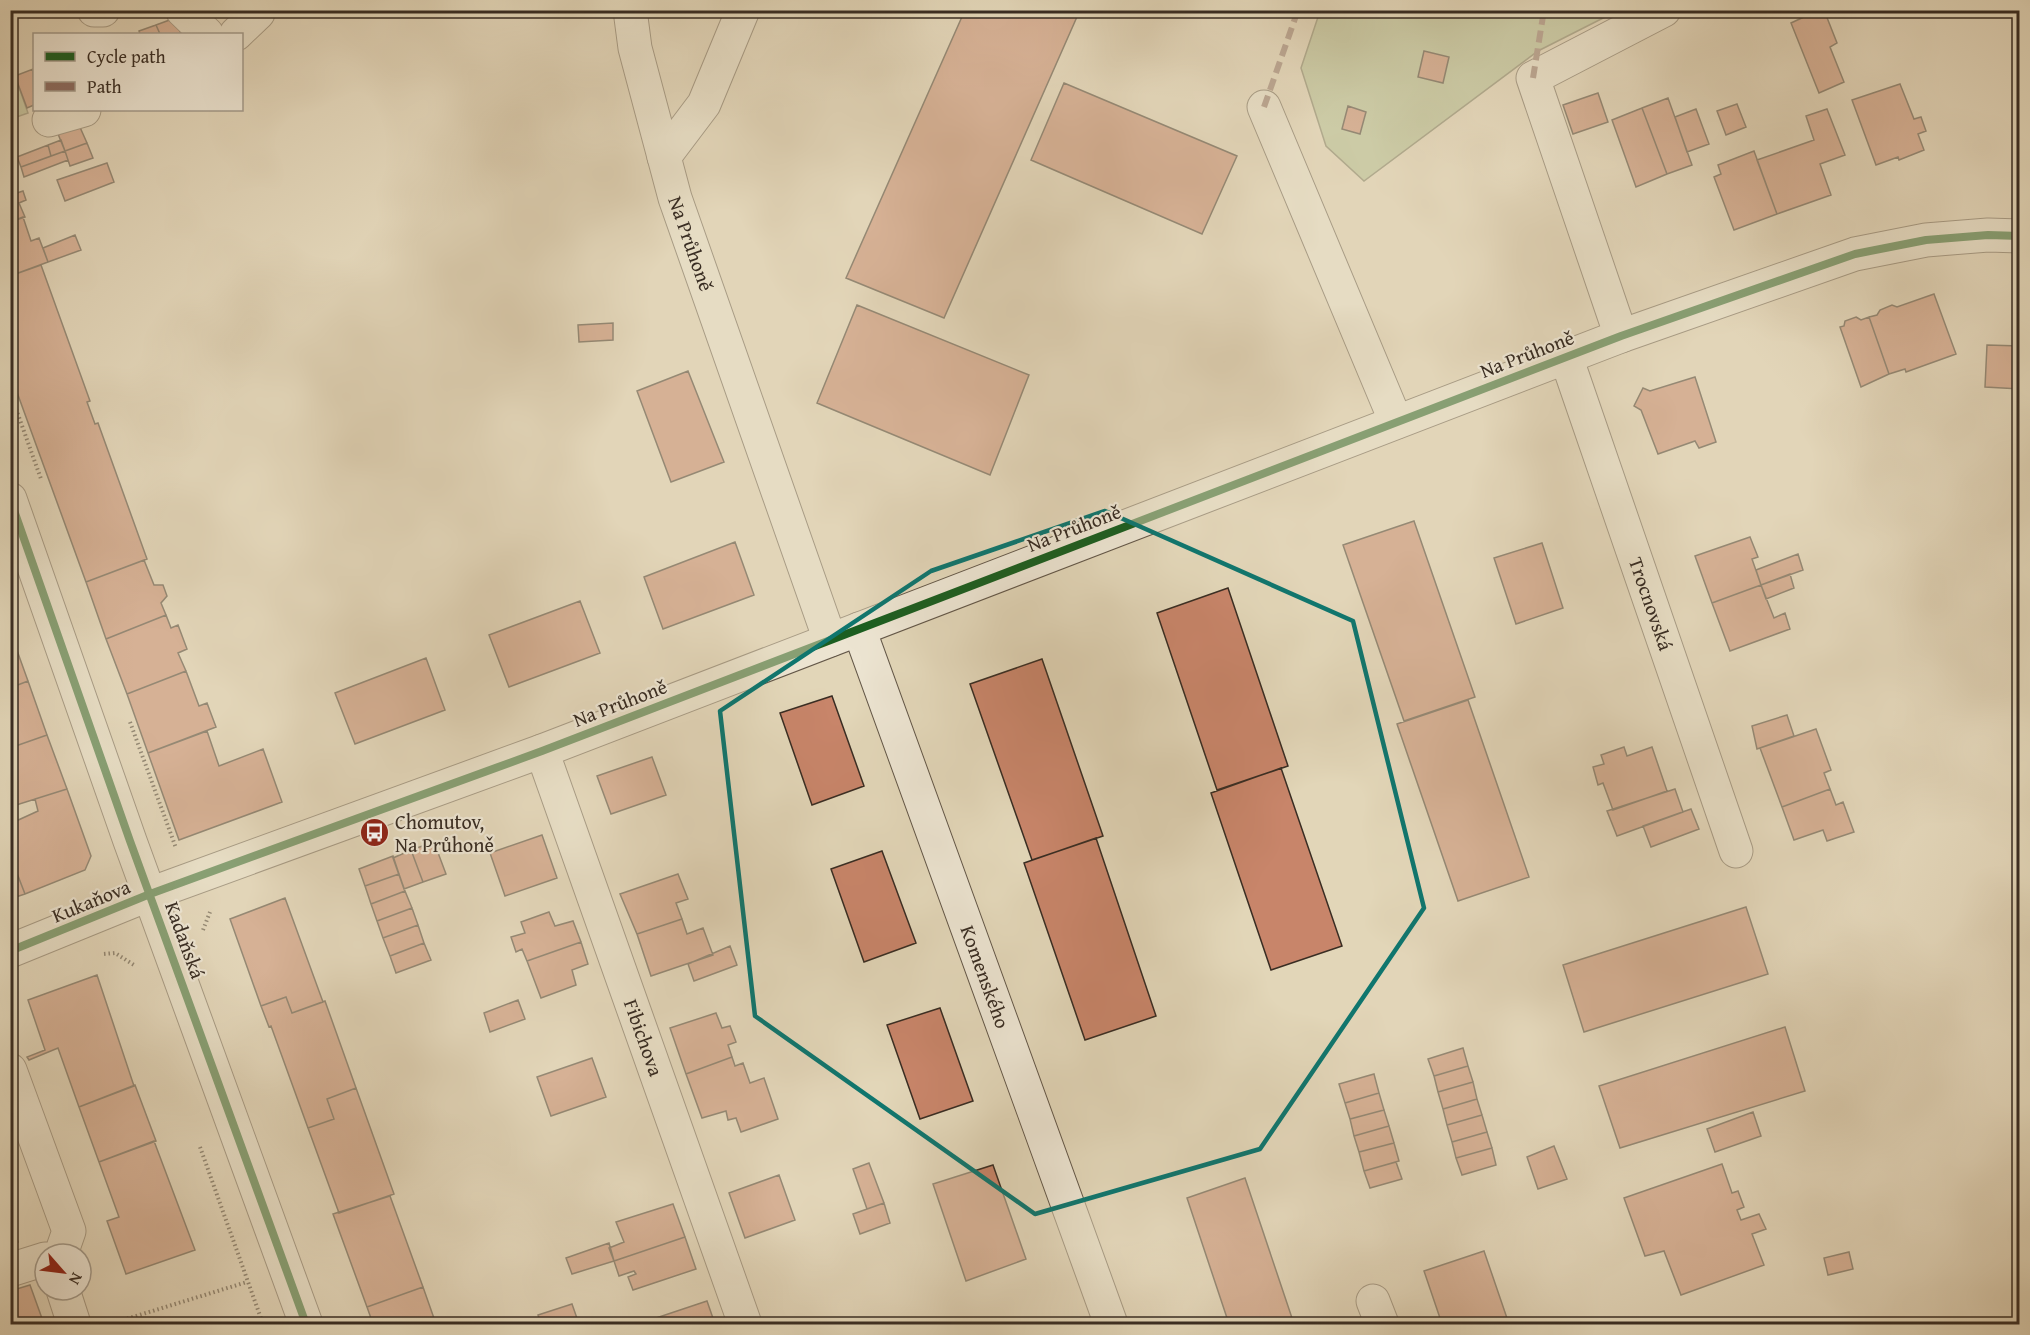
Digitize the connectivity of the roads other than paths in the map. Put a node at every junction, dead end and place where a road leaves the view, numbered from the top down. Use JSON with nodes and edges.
{"nodes":[{"id":1,"x":94,"y":10,"type":"edge"},
{"id":2,"x":103,"y":10,"type":"edge"},
{"id":3,"x":182,"y":10,"type":"edge"},
{"id":4,"x":258,"y":10,"type":"edge"},
{"id":5,"x":630,"y":10,"type":"edge"},
{"id":6,"x":743,"y":10,"type":"edge"},
{"id":7,"x":1664,"y":10,"type":"edge"},
{"id":8,"x":206,"y":33,"type":"edge"},
{"id":9,"x":237,"y":33,"type":"edge"},
{"id":10,"x":1264,"y":107,"type":"dead end"},
{"id":11,"x":80,"y":111,"type":"edge"},
{"id":12,"x":49,"y":120,"type":"dead end"},
{"id":13,"x":664,"y":157,"type":"junction"},
{"id":14,"x":2019,"y":236,"type":"edge"},
{"id":15,"x":1621,"y":336,"type":"junction"},
{"id":16,"x":1566,"y":357,"type":"junction"},
{"id":17,"x":1396,"y":422,"type":"junction"},
{"id":18,"x":10,"y":499,"type":"edge"},
{"id":19,"x":845,"y":634,"type":"junction"},
{"id":20,"x":542,"y":751,"type":"junction"},
{"id":21,"x":1736,"y":851,"type":"dead end"},
{"id":22,"x":150,"y":894,"type":"junction"},
{"id":23,"x":10,"y":951,"type":"edge"},
{"id":24,"x":10,"y":1070,"type":"edge"},
{"id":25,"x":65,"y":1242,"type":"edge"},
{"id":26,"x":33,"y":1263,"type":"edge"},
{"id":27,"x":10,"y":1270,"type":"edge"},
{"id":28,"x":67,"y":1302,"type":"edge"},
{"id":29,"x":74,"y":1324,"type":"edge"},
{"id":30,"x":306,"y":1324,"type":"edge"},
{"id":31,"x":745,"y":1324,"type":"edge"},
{"id":32,"x":1111,"y":1324,"type":"edge"}],
"edges":[{"from":1,"to":2,"type":"street"},
{"from":3,"to":8,"type":"street"},
{"from":4,"to":9,"type":"street"},
{"from":5,"to":13,"type":"street","name":"Na Průhoně"},
{"from":6,"to":13,"type":"street"},
{"from":7,"to":15,"type":"street"},
{"from":10,"to":17,"type":"street"},
{"from":11,"to":12,"type":"street"},
{"from":13,"to":19,"type":"street","name":"Na Průhoně"},
{"from":14,"to":15,"type":"street","name":"Na Průhoně"},
{"from":15,"to":16,"type":"street","name":"Na Průhoně"},
{"from":16,"to":17,"type":"street","name":"Na Průhoně"},
{"from":16,"to":21,"type":"street","name":"Trocnovská"},
{"from":17,"to":19,"type":"street","name":"Na Průhoně"},
{"from":18,"to":22,"type":"street","name":"Kadaňská"},
{"from":19,"to":20,"type":"street","name":"Na Průhoně"},
{"from":19,"to":32,"type":"street","name":"Komenského"},
{"from":20,"to":22,"type":"street","name":"Na Průhoně"},
{"from":20,"to":31,"type":"street","name":"Fibichova"},
{"from":22,"to":23,"type":"street","name":"Kukaňova"},
{"from":22,"to":30,"type":"street","name":"Kadaňská"},
{"from":24,"to":25,"type":"street"},
{"from":26,"to":27,"type":"street"},
{"from":28,"to":29,"type":"street"}]}
